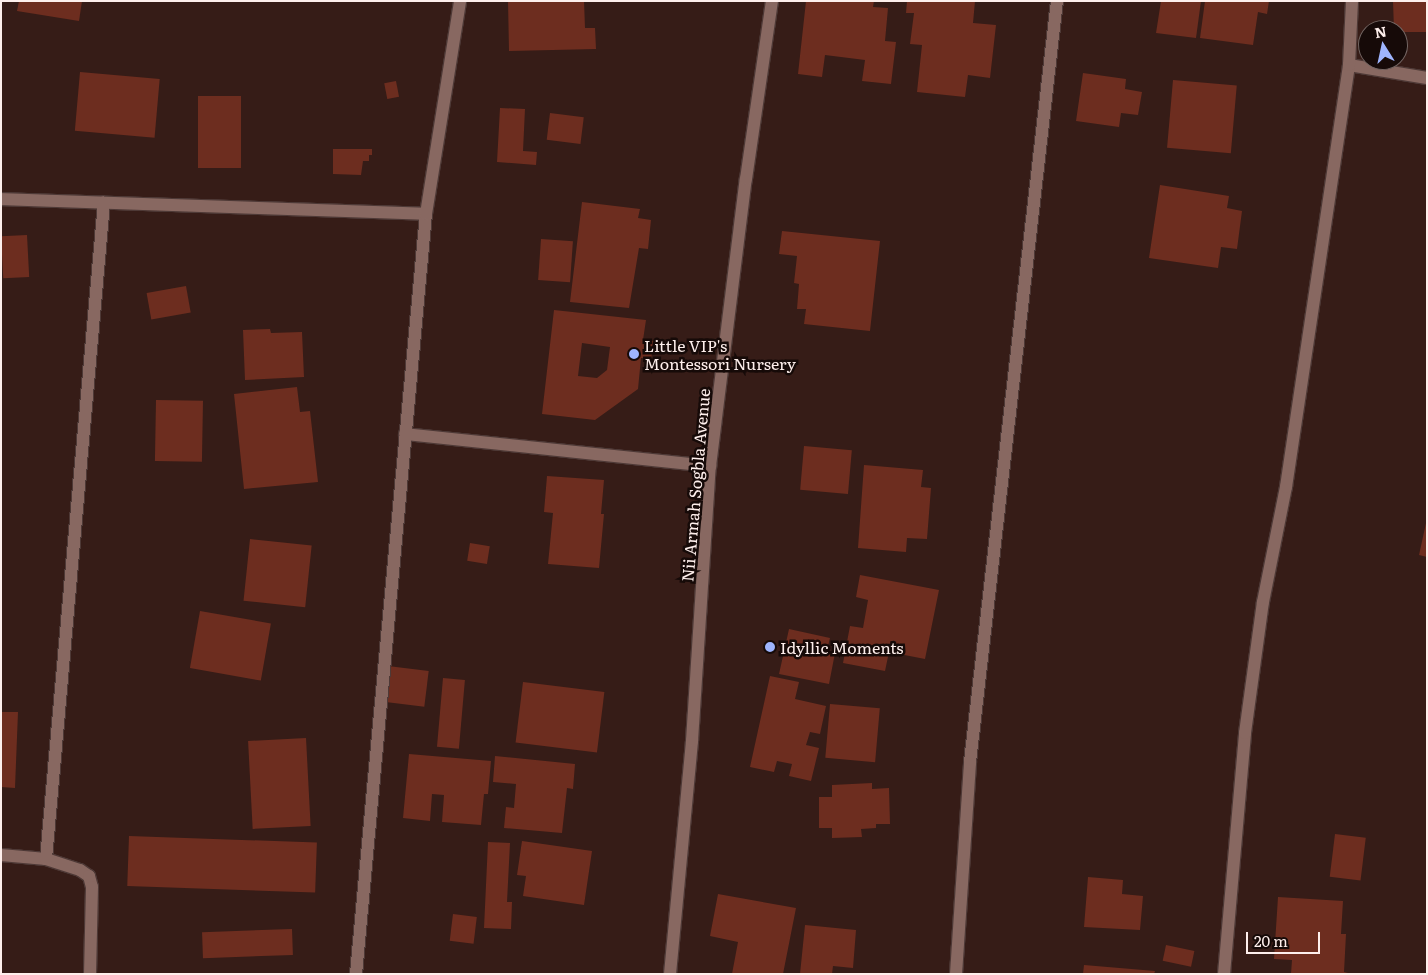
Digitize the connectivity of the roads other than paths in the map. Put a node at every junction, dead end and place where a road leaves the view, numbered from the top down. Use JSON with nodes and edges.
{"nodes":[{"id":1,"x":460,"y":1,"type":"edge"},
{"id":2,"x":772,"y":1,"type":"edge"},
{"id":3,"x":1057,"y":1,"type":"edge"},
{"id":4,"x":1352,"y":1,"type":"edge"},
{"id":5,"x":1349,"y":65,"type":"junction"},
{"id":6,"x":1427,"y":78,"type":"edge"},
{"id":7,"x":1,"y":199,"type":"edge"},
{"id":8,"x":104,"y":203,"type":"junction"},
{"id":9,"x":426,"y":214,"type":"junction"},
{"id":10,"x":406,"y":434,"type":"junction"},
{"id":11,"x":710,"y":466,"type":"junction"},
{"id":12,"x":1,"y":855,"type":"edge"},
{"id":13,"x":46,"y":859,"type":"junction"},
{"id":14,"x":90,"y":974,"type":"edge"},
{"id":15,"x":356,"y":974,"type":"edge"},
{"id":16,"x":670,"y":974,"type":"edge"},
{"id":17,"x":956,"y":974,"type":"edge"},
{"id":18,"x":1224,"y":974,"type":"edge"}],
"edges":[{"from":1,"to":9,"type":"street"},
{"from":2,"to":11,"type":"street","name":"Nii Armah Sogbla Avenue"},
{"from":3,"to":17,"type":"street"},
{"from":4,"to":5,"type":"street"},
{"from":5,"to":6,"type":"street"},
{"from":5,"to":18,"type":"street"},
{"from":7,"to":8,"type":"street"},
{"from":8,"to":9,"type":"street"},
{"from":8,"to":13,"type":"street"},
{"from":9,"to":10,"type":"street"},
{"from":10,"to":11,"type":"street"},
{"from":10,"to":15,"type":"street"},
{"from":11,"to":16,"type":"street","name":"Nii Armah Sogbla Avenue"},
{"from":12,"to":13,"type":"street"},
{"from":13,"to":14,"type":"street"}]}
